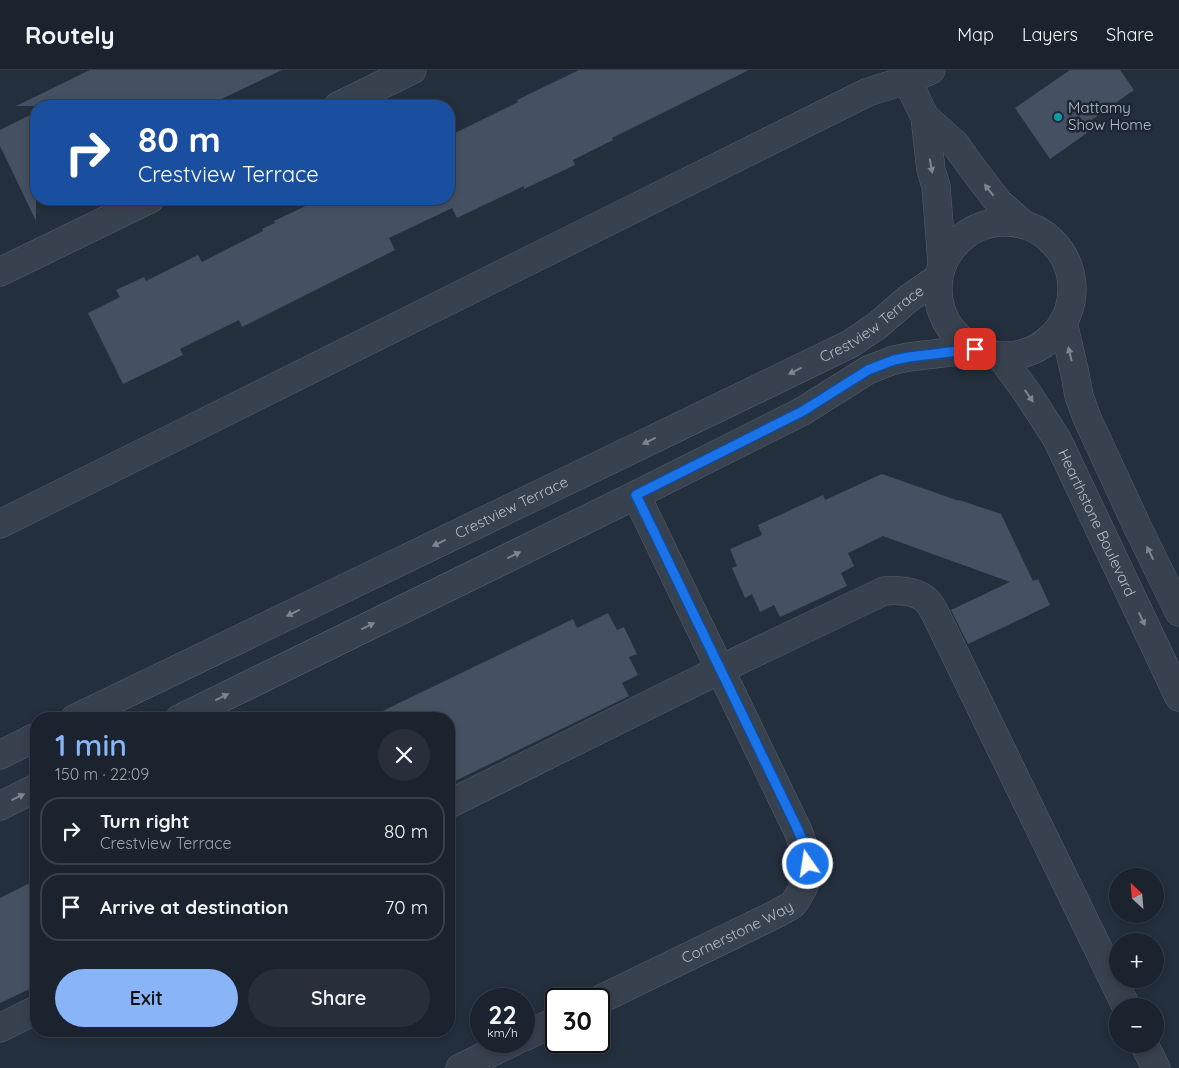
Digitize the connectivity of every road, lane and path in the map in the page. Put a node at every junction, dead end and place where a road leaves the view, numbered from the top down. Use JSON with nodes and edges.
{"nodes":[{"id":1,"x":412,"y":70,"type":"edge"},
{"id":2,"x":913,"y":73,"type":"edge"},
{"id":3,"x":350,"y":100,"type":"edge"},
{"id":4,"x":925,"y":117,"type":"junction"},
{"id":5,"x":138,"y":205,"type":"edge"},
{"id":6,"x":1023,"y":224,"type":"junction"},
{"id":7,"x":940,"y":270,"type":"junction"},
{"id":8,"x":0,"y":272,"type":"edge"},
{"id":9,"x":1063,"y":322,"type":"junction"},
{"id":10,"x":975,"y":349,"type":"junction"},
{"id":11,"x":1001,"y":357,"type":"junction"},
{"id":12,"x":636,"y":495,"type":"junction"},
{"id":13,"x":0,"y":524,"type":"edge"},
{"id":14,"x":1179,"y":612,"type":"edge"},
{"id":15,"x":721,"y":668,"type":"junction"},
{"id":16,"x":1179,"y":697,"type":"edge"},
{"id":17,"x":88,"y":712,"type":"edge"},
{"id":18,"x":192,"y":712,"type":"edge"},
{"id":19,"x":30,"y":740,"type":"edge"},
{"id":20,"x":0,"y":755,"type":"edge"},
{"id":21,"x":30,"y":791,"type":"edge"},
{"id":22,"x":455,"y":801,"type":"edge"},
{"id":23,"x":0,"y":806,"type":"edge"},
{"id":24,"x":610,"y":995,"type":"edge"},
{"id":25,"x":1122,"y":998,"type":"edge"},
{"id":26,"x":30,"y":1013,"type":"edge"},
{"id":27,"x":0,"y":1028,"type":"edge"},
{"id":28,"x":491,"y":1053,"type":"edge"},
{"id":29,"x":1148,"y":1053,"type":"edge"},
{"id":30,"x":460,"y":1068,"type":"edge"},
{"id":31,"x":1156,"y":1068,"type":"edge"}],
"edges":[{"from":1,"to":3,"type":"street"},
{"from":2,"to":4,"type":"street"},
{"from":2,"to":13,"type":"street"},
{"from":6,"to":4,"type":"street","one_way":true},
{"from":4,"to":7,"type":"street","one_way":true},
{"from":5,"to":8,"type":"street"},
{"from":6,"to":7,"type":"street"},
{"from":6,"to":9,"type":"street"},
{"from":7,"to":10,"type":"street"},
{"from":7,"to":17,"type":"street","name":"Crestview Terrace","one_way":true},
{"from":9,"to":11,"type":"street"},
{"from":14,"to":9,"type":"street","one_way":true},
{"from":10,"to":11,"type":"street"},
{"from":10,"to":12,"type":"street"},
{"from":11,"to":16,"type":"street","name":"Hearthstone Boulevard","one_way":true},
{"from":12,"to":15,"type":"street","name":"Cornerstone Way"},
{"from":18,"to":12,"type":"street","one_way":true},
{"from":15,"to":22,"type":"street"},
{"from":15,"to":24,"type":"street","name":"Cornerstone Way"},
{"from":15,"to":25,"type":"street"},
{"from":19,"to":20,"type":"street"},
{"from":23,"to":21,"type":"street","one_way":true},
{"from":26,"to":27,"type":"street"},
{"from":28,"to":30,"type":"street"},
{"from":29,"to":31,"type":"street"}]}
